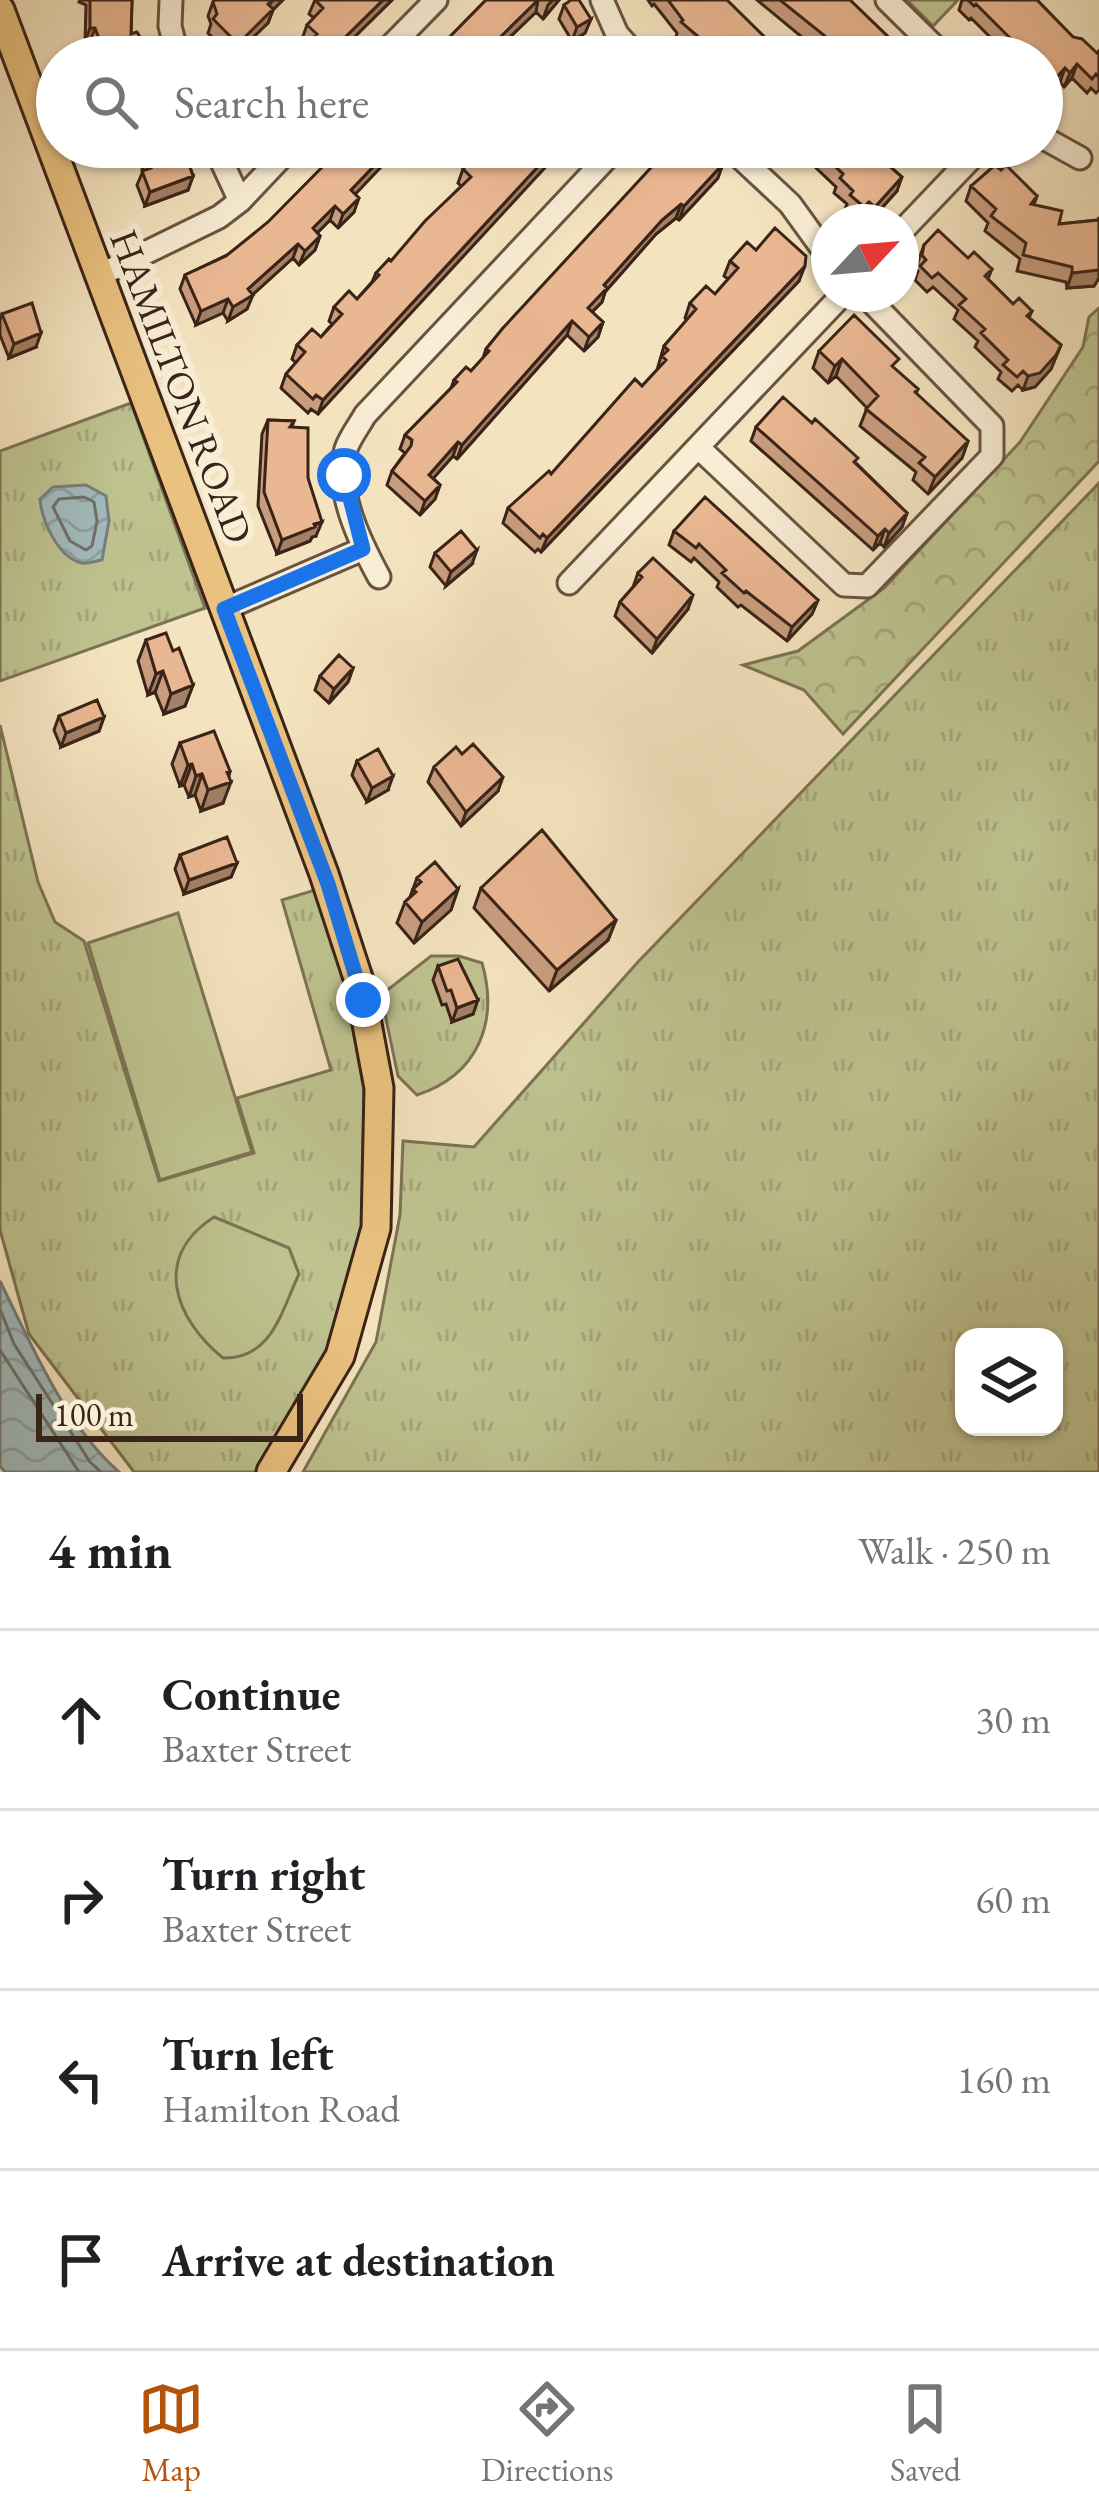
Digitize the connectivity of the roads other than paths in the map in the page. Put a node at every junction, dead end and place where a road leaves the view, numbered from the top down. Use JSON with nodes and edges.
{"nodes":[{"id":1,"x":171,"y":0,"type":"edge"},
{"id":2,"x":436,"y":0,"type":"edge"},
{"id":3,"x":602,"y":0,"type":"edge"},
{"id":4,"x":887,"y":0,"type":"edge"},
{"id":5,"x":0,"y":10,"type":"edge"},
{"id":6,"x":173,"y":36,"type":"edge"},
{"id":7,"x":401,"y":36,"type":"edge"},
{"id":8,"x":619,"y":36,"type":"edge"},
{"id":9,"x":924,"y":36,"type":"edge"},
{"id":10,"x":36,"y":108,"type":"edge"},
{"id":11,"x":1063,"y":149,"type":"edge"},
{"id":12,"x":1080,"y":158,"type":"dead end"},
{"id":13,"x":58,"y":168,"type":"edge"},
{"id":14,"x":225,"y":168,"type":"edge"},
{"id":15,"x":271,"y":168,"type":"edge"},
{"id":16,"x":597,"y":168,"type":"edge"},
{"id":17,"x":751,"y":168,"type":"edge"},
{"id":18,"x":962,"y":168,"type":"edge"},
{"id":19,"x":240,"y":201,"type":"junction"},
{"id":20,"x":919,"y":213,"type":"edge"},
{"id":21,"x":811,"y":233,"type":"edge"},
{"id":22,"x":98,"y":276,"type":"junction"},
{"id":23,"x":826,"y":312,"type":"edge"},
{"id":24,"x":882,"y":312,"type":"edge"},
{"id":25,"x":699,"y":448,"type":"junction"},
{"id":26,"x":363,"y":549,"type":"junction"},
{"id":27,"x":379,"y":577,"type":"dead end"},
{"id":28,"x":569,"y":584,"type":"dead end"},
{"id":29,"x":224,"y":609,"type":"junction"},
{"id":30,"x":271,"y":1472,"type":"edge"}],
"edges":[{"from":1,"to":6,"type":"street"},
{"from":2,"to":7,"type":"street"},
{"from":3,"to":8,"type":"street"},
{"from":4,"to":9,"type":"street"},
{"from":5,"to":10,"type":"main road","name":"HAMILTON ROAD"},
{"from":11,"to":12,"type":"street"},
{"from":13,"to":22,"type":"main road","name":"HAMILTON ROAD"},
{"from":14,"to":19,"type":"street"},
{"from":15,"to":19,"type":"street"},
{"from":16,"to":26,"type":"street"},
{"from":17,"to":21,"type":"street"},
{"from":18,"to":20,"type":"street"},
{"from":19,"to":22,"type":"street"},
{"from":22,"to":29,"type":"main road","name":"HAMILTON ROAD"},
{"from":23,"to":25,"type":"street"},
{"from":24,"to":25,"type":"street"},
{"from":25,"to":28,"type":"street"},
{"from":26,"to":27,"type":"street"},
{"from":26,"to":29,"type":"street"},
{"from":29,"to":30,"type":"main road","name":"HAMILTON ROAD"}]}
